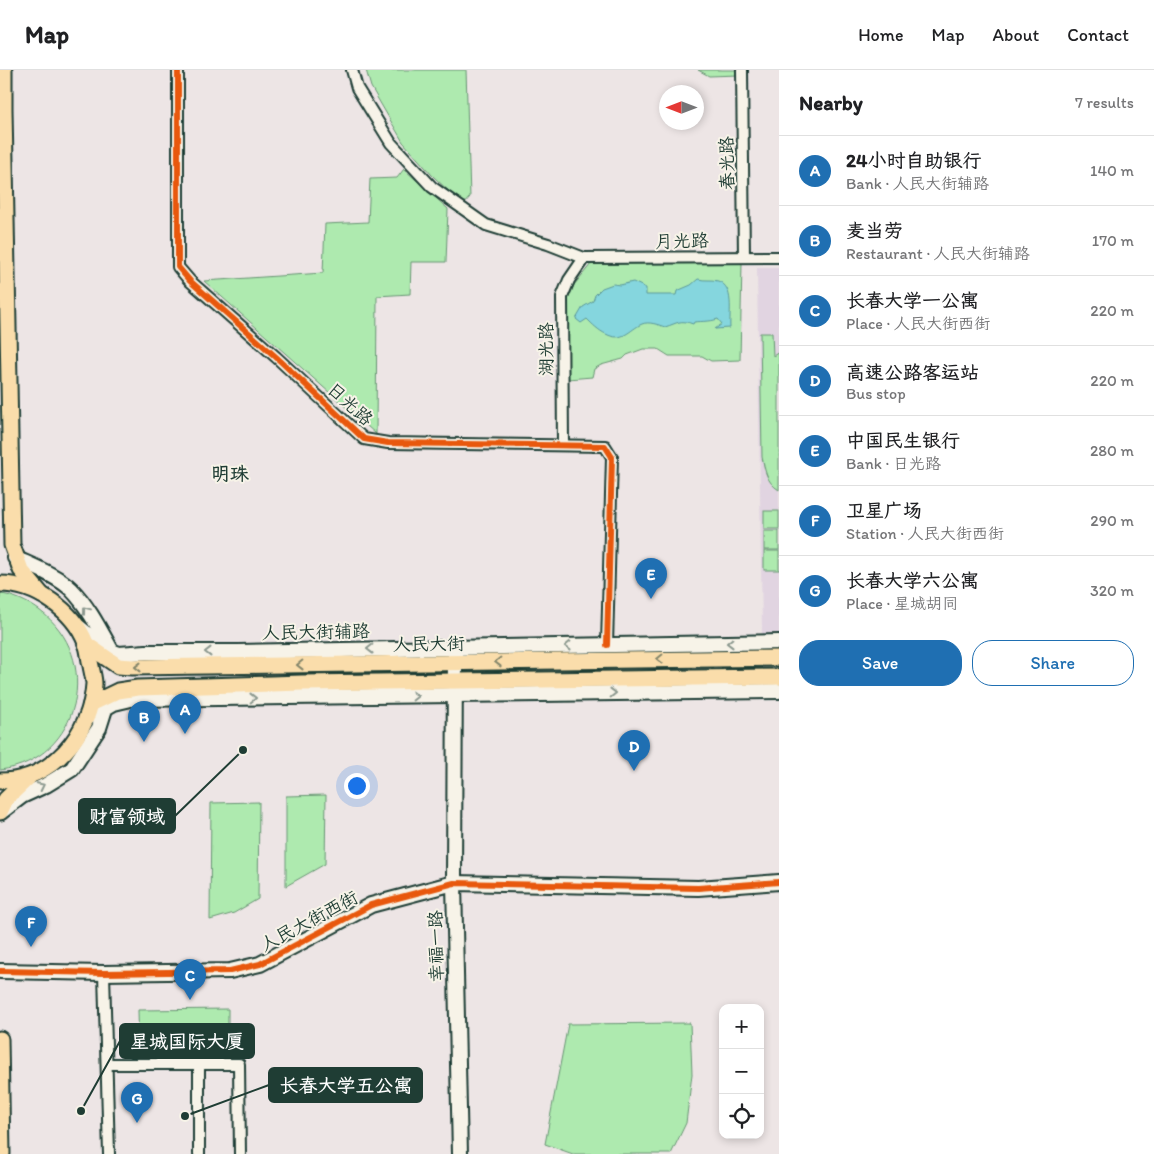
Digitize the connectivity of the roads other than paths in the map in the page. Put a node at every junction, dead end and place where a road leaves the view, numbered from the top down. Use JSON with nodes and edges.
{"nodes":[{"id":1,"x":4,"y":70,"type":"edge"},
{"id":2,"x":178,"y":70,"type":"edge"},
{"id":3,"x":352,"y":70,"type":"edge"},
{"id":4,"x":742,"y":70,"type":"edge"},
{"id":5,"x":744,"y":256,"type":"junction"},
{"id":6,"x":779,"y":257,"type":"edge"},
{"id":7,"x":584,"y":258,"type":"junction"},
{"id":8,"x":563,"y":445,"type":"junction"},
{"id":9,"x":5,"y":529,"type":"edge"},
{"id":10,"x":15,"y":558,"type":"junction"},
{"id":11,"x":0,"y":584,"type":"edge"},
{"id":12,"x":42,"y":595,"type":"junction"},
{"id":13,"x":74,"y":623,"type":"junction"},
{"id":14,"x":779,"y":642,"type":"edge"},
{"id":15,"x":86,"y":644,"type":"junction"},
{"id":16,"x":607,"y":645,"type":"junction"},
{"id":17,"x":112,"y":651,"type":"junction"},
{"id":18,"x":455,"y":655,"type":"junction"},
{"id":19,"x":779,"y":658,"type":"edge"},
{"id":20,"x":779,"y":676,"type":"edge"},
{"id":21,"x":454,"y":689,"type":"junction"},
{"id":22,"x":779,"y":691,"type":"edge"},
{"id":23,"x":98,"y":706,"type":"junction"},
{"id":24,"x":31,"y":775,"type":"junction"},
{"id":25,"x":0,"y":781,"type":"edge"},
{"id":26,"x":0,"y":812,"type":"edge"},
{"id":27,"x":779,"y":882,"type":"edge"},
{"id":28,"x":454,"y":883,"type":"junction"},
{"id":29,"x":0,"y":971,"type":"edge"},
{"id":30,"x":104,"y":973,"type":"junction"},
{"id":31,"x":0,"y":1038,"type":"edge"},
{"id":32,"x":107,"y":1064,"type":"junction"},
{"id":33,"x":199,"y":1064,"type":"junction"},
{"id":34,"x":2,"y":1154,"type":"edge"},
{"id":35,"x":109,"y":1154,"type":"edge"},
{"id":36,"x":199,"y":1154,"type":"edge"},
{"id":37,"x":240,"y":1154,"type":"edge"},
{"id":38,"x":460,"y":1154,"type":"edge"}],
"edges":[{"from":1,"to":9,"type":"main road"},
{"from":2,"to":8,"type":"street","name":"日光路"},
{"from":3,"to":7,"type":"street"},
{"from":4,"to":5,"type":"street","name":"春光路"},
{"from":5,"to":6,"type":"street","name":"月光路"},
{"from":5,"to":7,"type":"street","name":"月光路"},
{"from":7,"to":8,"type":"street","name":"湖光路"},
{"from":8,"to":16,"type":"street","name":"日光路"},
{"from":9,"to":10,"type":"main road"},
{"from":10,"to":12,"type":"main road"},
{"from":17,"to":10,"type":"main road","one_way":true},
{"from":11,"to":12,"type":"main road"},
{"from":12,"to":13,"type":"main road"},
{"from":13,"to":15,"type":"main road"},
{"from":13,"to":17,"type":"main road","name":"人民大街辅路"},
{"from":14,"to":16,"type":"main road","name":"人民大街辅路","one_way":true},
{"from":18,"to":15,"type":"main road","name":"人民大街","one_way":true},
{"from":15,"to":23,"type":"main road"},
{"from":16,"to":18,"type":"main road","name":"人民大街辅路","one_way":true},
{"from":18,"to":17,"type":"main road","name":"人民大街辅路","one_way":true},
{"from":19,"to":18,"type":"main road","name":"人民大街","one_way":true},
{"from":18,"to":21,"type":"main road","name":"幸福一路"},
{"from":20,"to":21,"type":"main road"},
{"from":21,"to":22,"type":"main road","one_way":true},
{"from":23,"to":21,"type":"main road","one_way":true},
{"from":21,"to":28,"type":"main road","name":"幸福一路"},
{"from":23,"to":24,"type":"main road"},
{"from":26,"to":23,"type":"main road","one_way":true},
{"from":24,"to":25,"type":"main road"},
{"from":24,"to":26,"type":"main road"},
{"from":27,"to":28,"type":"main road","name":"人民大街西街"},
{"from":28,"to":30,"type":"main road","name":"人民大街西街"},
{"from":28,"to":38,"type":"main road","name":"幸福一路"},
{"from":29,"to":30,"type":"main road","name":"人民大街西街"},
{"from":30,"to":32,"type":"street"},
{"from":31,"to":34,"type":"main road"},
{"from":32,"to":33,"type":"street"},
{"from":32,"to":35,"type":"street"},
{"from":33,"to":36,"type":"street"},
{"from":33,"to":37,"type":"street"}]}
